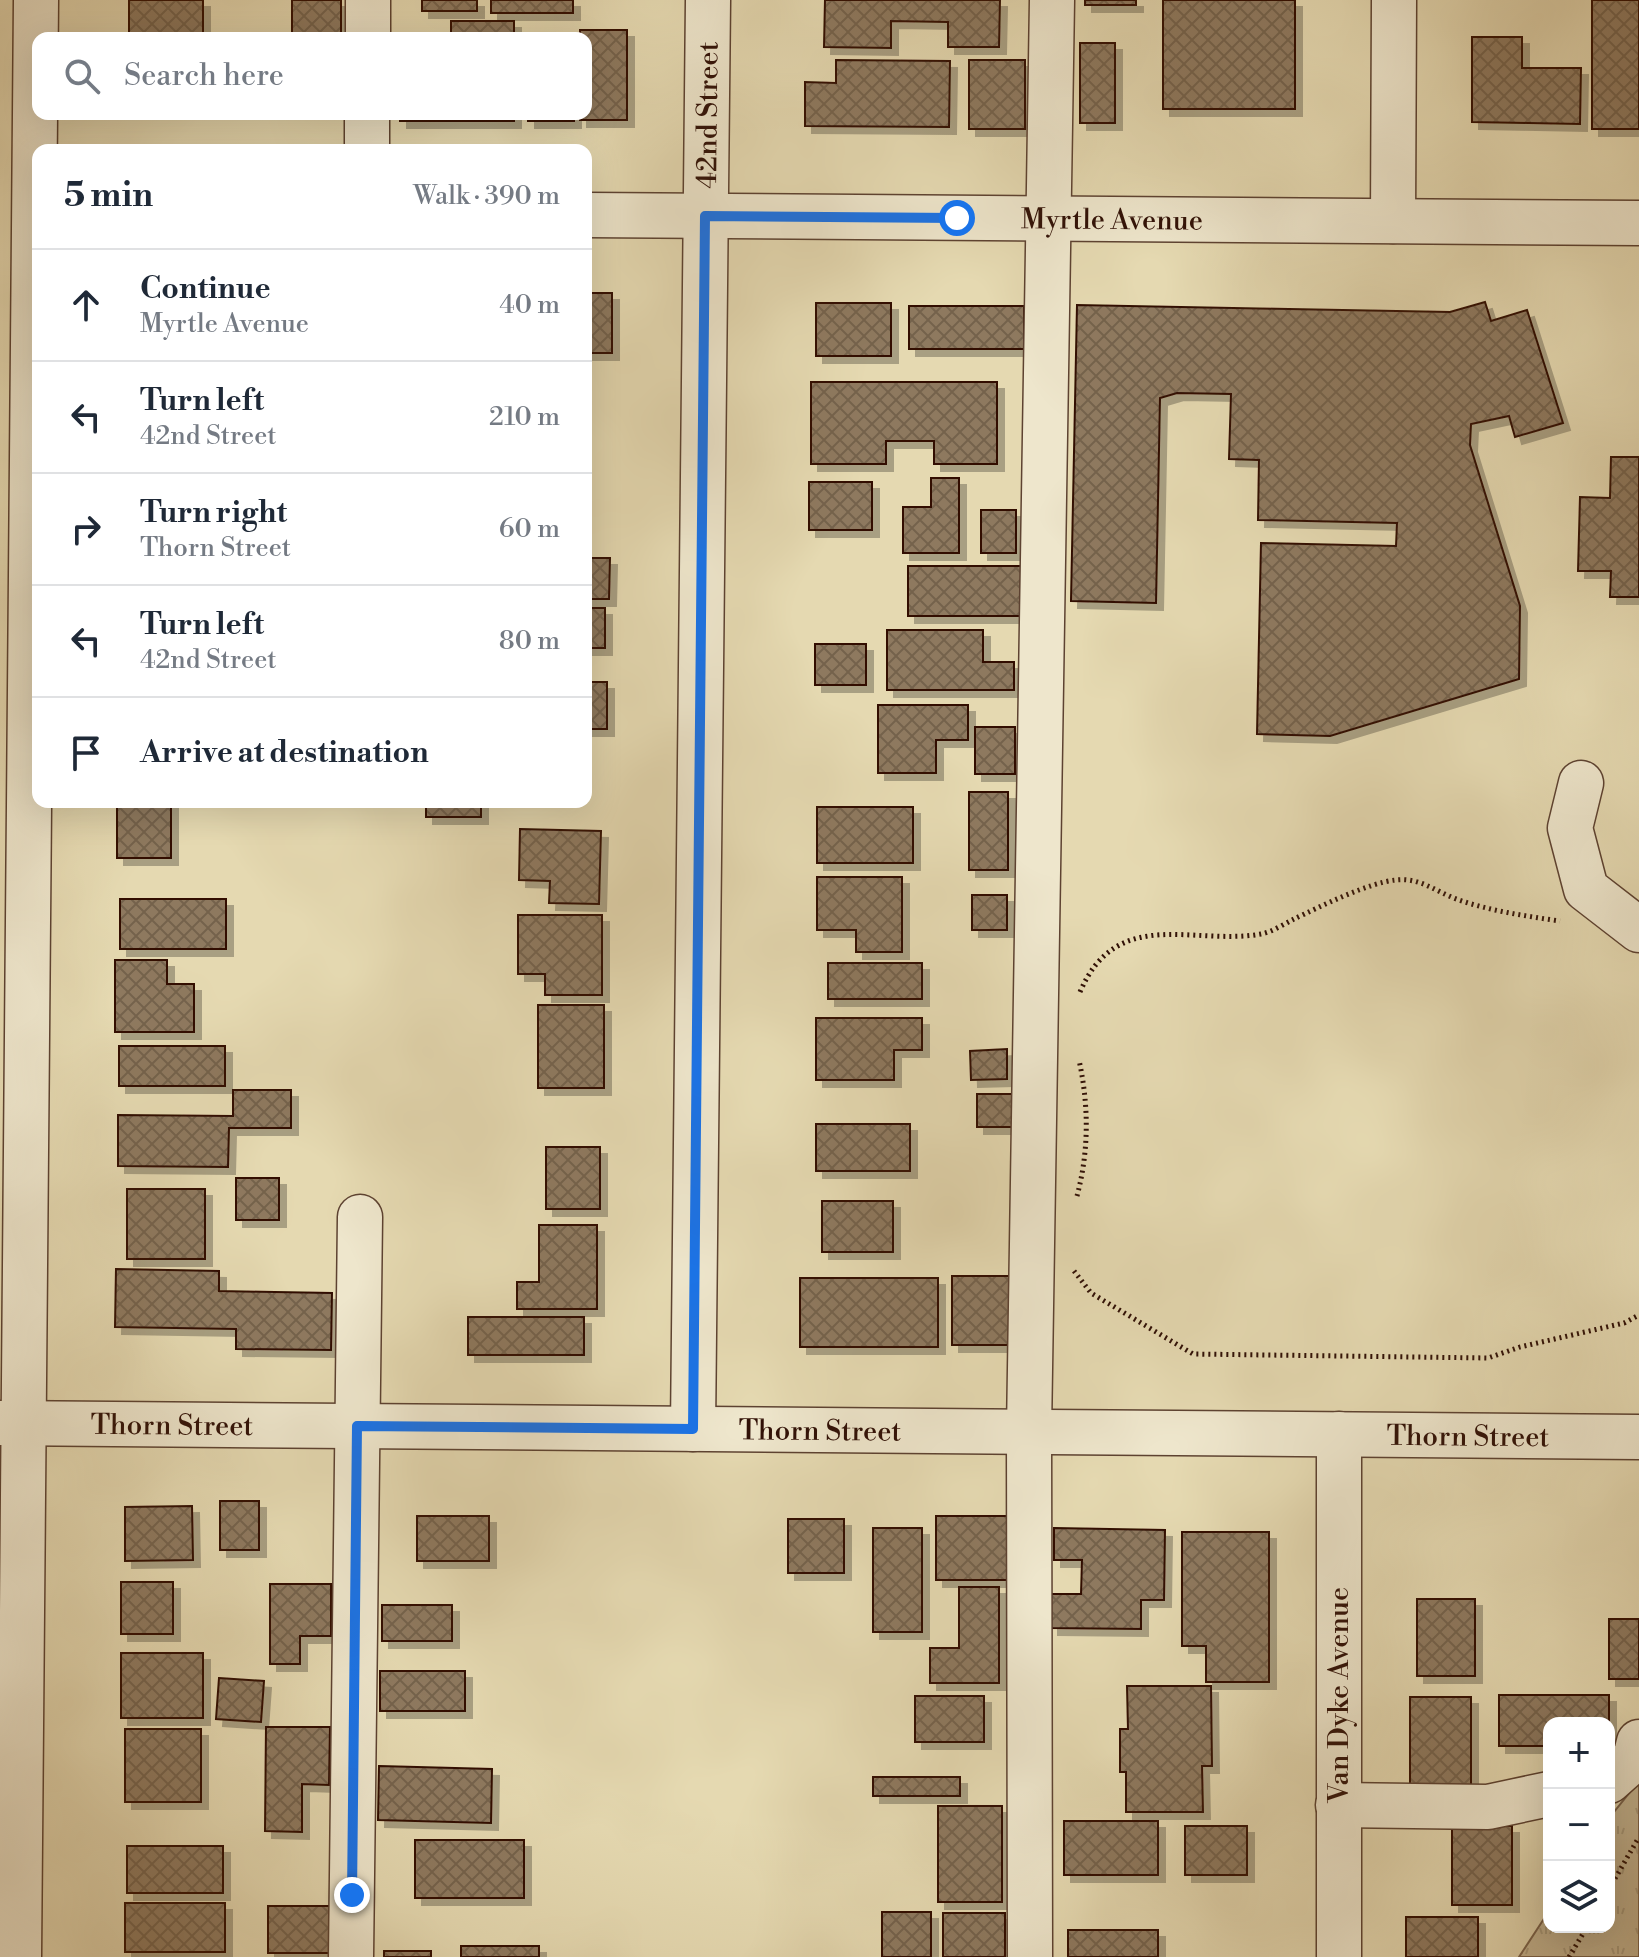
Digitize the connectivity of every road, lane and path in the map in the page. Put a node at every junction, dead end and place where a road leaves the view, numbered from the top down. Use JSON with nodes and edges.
{"nodes":[{"id":1,"x":36,"y":0,"type":"edge"},
{"id":2,"x":368,"y":0,"type":"edge"},
{"id":3,"x":708,"y":0,"type":"edge"},
{"id":4,"x":1052,"y":0,"type":"edge"},
{"id":5,"x":1394,"y":0,"type":"edge"},
{"id":6,"x":34,"y":32,"type":"edge"},
{"id":7,"x":368,"y":32,"type":"edge"},
{"id":8,"x":32,"y":70,"type":"edge"},
{"id":9,"x":367,"y":120,"type":"edge"},
{"id":10,"x":367,"y":144,"type":"edge"},
{"id":11,"x":24,"y":211,"type":"edge"},
{"id":12,"x":592,"y":215,"type":"edge"},
{"id":13,"x":705,"y":216,"type":"junction"},
{"id":14,"x":1051,"y":219,"type":"junction"},
{"id":15,"x":1393,"y":221,"type":"junction"},
{"id":16,"x":1639,"y":223,"type":"edge"},
{"id":17,"x":1581,"y":783,"type":"dead end"},
{"id":18,"x":1628,"y":923,"type":"edge"},
{"id":19,"x":1076,"y":1002,"type":"dead end"},
{"id":20,"x":1077,"y":1050,"type":"dead end"},
{"id":21,"x":1074,"y":1206,"type":"dead end"},
{"id":22,"x":360,"y":1217,"type":"dead end"},
{"id":23,"x":1068,"y":1263,"type":"dead end"},
{"id":24,"x":1639,"y":1315,"type":"edge"},
{"id":25,"x":12,"y":1423,"type":"edge"},
{"id":26,"x":357,"y":1426,"type":"junction"},
{"id":27,"x":693,"y":1429,"type":"junction"},
{"id":28,"x":1029,"y":1431,"type":"junction"},
{"id":29,"x":1339,"y":1434,"type":"junction"},
{"id":30,"x":1639,"y":1437,"type":"edge"},
{"id":31,"x":1639,"y":1742,"type":"edge"},
{"id":32,"x":1615,"y":1776,"type":"edge"},
{"id":33,"x":1543,"y":1795,"type":"edge"},
{"id":34,"x":1338,"y":1805,"type":"junction"},
{"id":35,"x":1639,"y":1837,"type":"edge"},
{"id":36,"x":1615,"y":1879,"type":"edge"},
{"id":37,"x":1583,"y":1933,"type":"edge"},
{"id":38,"x":19,"y":1957,"type":"edge"},
{"id":39,"x":351,"y":1957,"type":"edge"},
{"id":40,"x":1030,"y":1957,"type":"edge"},
{"id":41,"x":1339,"y":1957,"type":"edge"},
{"id":42,"x":1569,"y":1957,"type":"edge"}],
"edges":[{"from":1,"to":6,"type":"street"},
{"from":2,"to":7,"type":"street"},
{"from":3,"to":13,"type":"street","name":"42nd Street"},
{"from":4,"to":14,"type":"street"},
{"from":5,"to":15,"type":"street"},
{"from":8,"to":11,"type":"street"},
{"from":9,"to":10,"type":"street"},
{"from":11,"to":25,"type":"street"},
{"from":12,"to":13,"type":"street","name":"Myrtle Avenue"},
{"from":13,"to":14,"type":"street","name":"Myrtle Avenue"},
{"from":13,"to":27,"type":"street","name":"42nd Street"},
{"from":14,"to":15,"type":"street","name":"Myrtle Avenue"},
{"from":14,"to":28,"type":"street"},
{"from":15,"to":16,"type":"street","name":"Myrtle Avenue"},
{"from":17,"to":18,"type":"street"},
{"from":18,"to":19,"type":"path"},
{"from":20,"to":21,"type":"path"},
{"from":22,"to":26,"type":"street"},
{"from":23,"to":24,"type":"path"},
{"from":25,"to":26,"type":"street","name":"Thorn Street"},
{"from":25,"to":38,"type":"street"},
{"from":26,"to":27,"type":"street","name":"Thorn Street"},
{"from":26,"to":39,"type":"street"},
{"from":27,"to":28,"type":"street","name":"Thorn Street"},
{"from":28,"to":29,"type":"street","name":"Thorn Street"},
{"from":28,"to":40,"type":"street"},
{"from":29,"to":30,"type":"street","name":"Thorn Street"},
{"from":29,"to":34,"type":"street","name":"Van Dyke Avenue"},
{"from":31,"to":32,"type":"street"},
{"from":33,"to":34,"type":"street"},
{"from":34,"to":41,"type":"street","name":"Van Dyke Avenue"},
{"from":35,"to":36,"type":"path"},
{"from":37,"to":42,"type":"path"}]}
